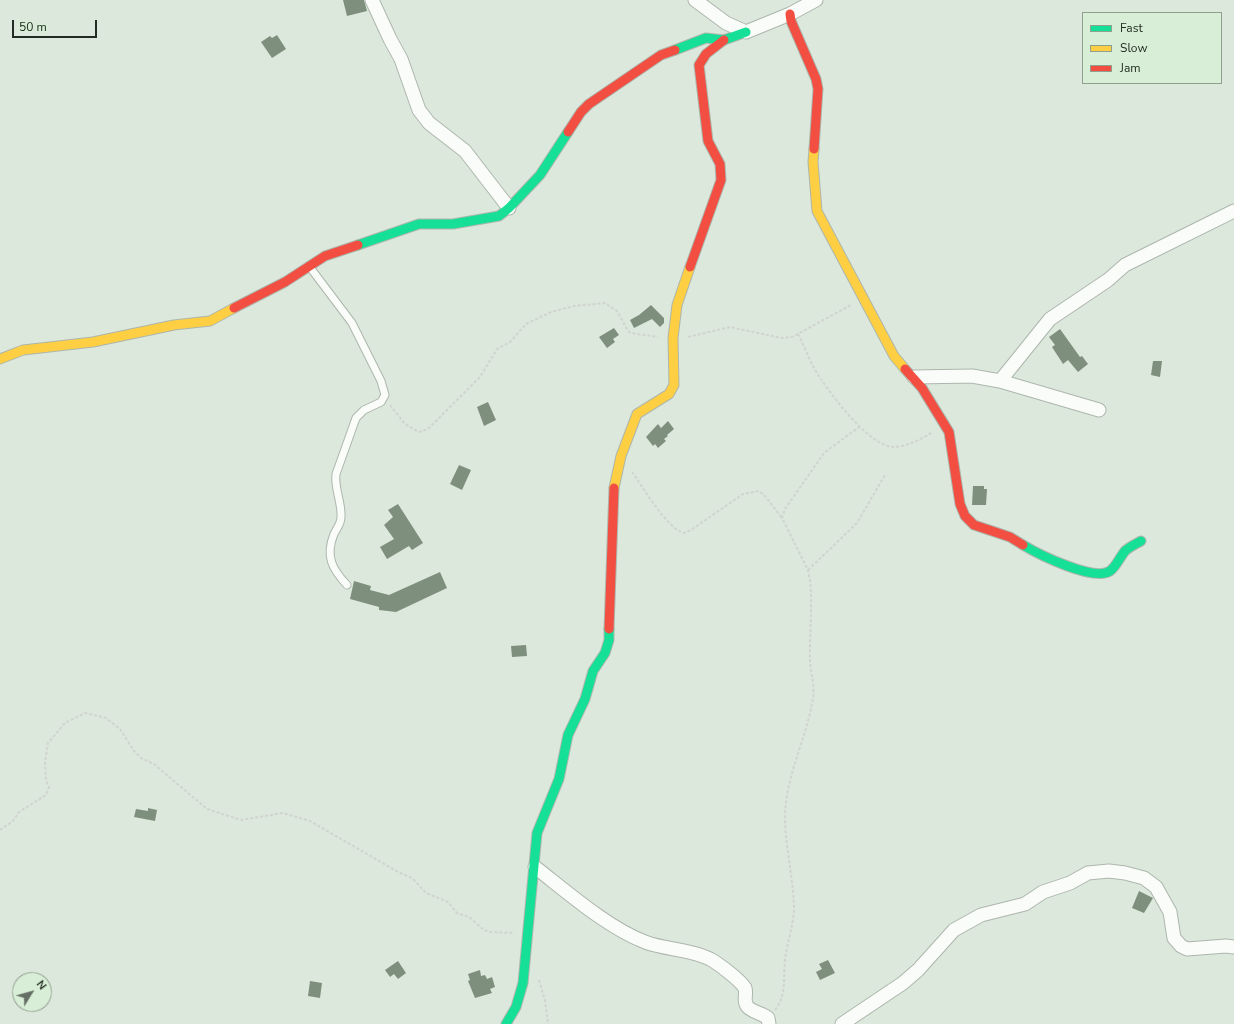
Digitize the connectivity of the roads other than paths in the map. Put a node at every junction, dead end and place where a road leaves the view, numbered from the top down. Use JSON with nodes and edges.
{"nodes":[{"id":1,"x":372,"y":0,"type":"edge"},
{"id":2,"x":695,"y":0,"type":"edge"},
{"id":3,"x":816,"y":0,"type":"edge"},
{"id":4,"x":790,"y":14,"type":"junction"},
{"id":5,"x":746,"y":32,"type":"junction"},
{"id":6,"x":724,"y":40,"type":"junction"},
{"id":7,"x":693,"y":44,"type":"junction"},
{"id":8,"x":699,"y":65,"type":"junction"},
{"id":9,"x":509,"y":208,"type":"junction"},
{"id":10,"x":1234,"y":211,"type":"edge"},
{"id":11,"x":309,"y":266,"type":"junction"},
{"id":12,"x":0,"y":359,"type":"edge"},
{"id":13,"x":914,"y":377,"type":"junction"},
{"id":14,"x":1000,"y":381,"type":"junction"},
{"id":15,"x":1099,"y":410,"type":"dead end"},
{"id":16,"x":1141,"y":541,"type":"dead end"},
{"id":17,"x":347,"y":585,"type":"dead end"},
{"id":18,"x":535,"y":867,"type":"junction"},
{"id":19,"x":1234,"y":948,"type":"edge"},
{"id":20,"x":768,"y":1021,"type":"edge"},
{"id":21,"x":506,"y":1024,"type":"edge"},
{"id":22,"x":842,"y":1024,"type":"edge"}],
"edges":[{"from":1,"to":9,"type":"street"},
{"from":2,"to":5,"type":"street"},
{"from":3,"to":4,"type":"street"},
{"from":4,"to":5,"type":"street"},
{"from":4,"to":13,"type":"street"},
{"from":5,"to":6,"type":"street"},
{"from":6,"to":7,"type":"street"},
{"from":6,"to":8,"type":"street"},
{"from":7,"to":8,"type":"street"},
{"from":7,"to":9,"type":"street"},
{"from":8,"to":18,"type":"street"},
{"from":9,"to":11,"type":"street"},
{"from":10,"to":14,"type":"street"},
{"from":11,"to":12,"type":"street"},
{"from":11,"to":17,"type":"lane"},
{"from":13,"to":14,"type":"street"},
{"from":13,"to":16,"type":"street"},
{"from":14,"to":15,"type":"street"},
{"from":18,"to":20,"type":"street"},
{"from":18,"to":21,"type":"street"},
{"from":19,"to":22,"type":"street"}]}
